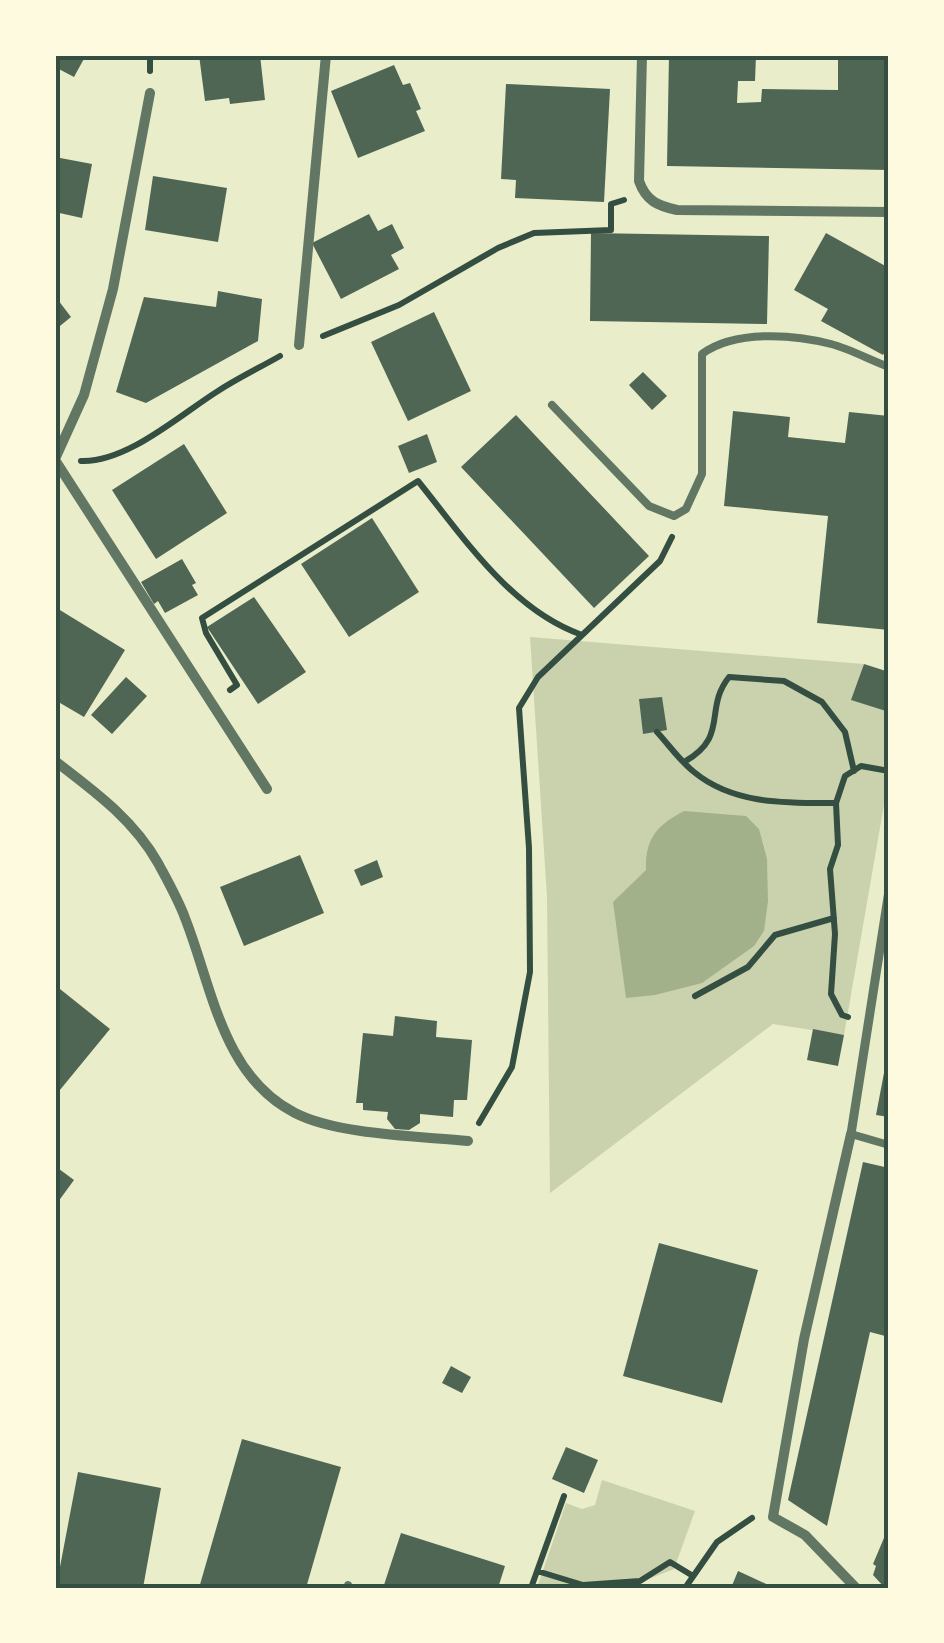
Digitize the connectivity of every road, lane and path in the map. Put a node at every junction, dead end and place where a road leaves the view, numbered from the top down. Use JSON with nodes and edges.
{"nodes":[{"id":1,"x":326,"y":55,"type":"edge"},
{"id":2,"x":642,"y":55,"type":"edge"},
{"id":3,"x":150,"y":92,"type":"dead end"},
{"id":4,"x":611,"y":204,"type":"dead end"},
{"id":5,"x":889,"y":212,"type":"edge"},
{"id":6,"x":299,"y":346,"type":"junction"},
{"id":7,"x":889,"y":368,"type":"edge"},
{"id":8,"x":552,"y":405,"type":"dead end"},
{"id":9,"x":55,"y":460,"type":"edge"},
{"id":10,"x":95,"y":462,"type":"dead end"},
{"id":11,"x":686,"y":510,"type":"junction"},
{"id":12,"x":202,"y":618,"type":"dead end"},
{"id":13,"x":582,"y":635,"type":"junction"},
{"id":14,"x":657,"y":732,"type":"dead end"},
{"id":15,"x":55,"y":761,"type":"edge"},
{"id":16,"x":684,"y":762,"type":"junction"},
{"id":17,"x":854,"y":770,"type":"junction"},
{"id":18,"x":889,"y":770,"type":"edge"},
{"id":19,"x":267,"y":789,"type":"dead end"},
{"id":20,"x":836,"y":802,"type":"junction"},
{"id":21,"x":889,"y":891,"type":"edge"},
{"id":22,"x":834,"y":918,"type":"junction"},
{"id":23,"x":831,"y":994,"type":"dead end"},
{"id":24,"x":695,"y":996,"type":"dead end"},
{"id":25,"x":851,"y":1134,"type":"junction"},
{"id":26,"x":468,"y":1141,"type":"joint"},
{"id":27,"x":889,"y":1145,"type":"edge"},
{"id":28,"x":564,"y":1496,"type":"dead end"},
{"id":29,"x":773,"y":1517,"type":"junction"},
{"id":30,"x":537,"y":1571,"type":"junction"},
{"id":31,"x":693,"y":1576,"type":"junction"},
{"id":32,"x":531,"y":1588,"type":"edge"},
{"id":33,"x":685,"y":1588,"type":"edge"},
{"id":34,"x":856,"y":1588,"type":"edge"}],
"edges":[{"from":1,"to":6,"type":"street"},
{"from":2,"to":5,"type":"street"},
{"from":3,"to":9,"type":"street"},
{"from":4,"to":6,"type":"path"},
{"from":6,"to":10,"type":"path"},
{"from":7,"to":11,"type":"lane"},
{"from":8,"to":11,"type":"lane"},
{"from":9,"to":19,"type":"street"},
{"from":11,"to":13,"type":"path"},
{"from":12,"to":13,"type":"path"},
{"from":13,"to":26,"type":"path"},
{"from":14,"to":16,"type":"path"},
{"from":15,"to":26,"type":"street"},
{"from":16,"to":17,"type":"path"},
{"from":16,"to":20,"type":"path"},
{"from":17,"to":18,"type":"path"},
{"from":17,"to":20,"type":"path"},
{"from":20,"to":22,"type":"path"},
{"from":21,"to":25,"type":"street"},
{"from":22,"to":23,"type":"path"},
{"from":22,"to":24,"type":"path"},
{"from":25,"to":27,"type":"lane"},
{"from":25,"to":29,"type":"street"},
{"from":28,"to":30,"type":"path"},
{"from":29,"to":31,"type":"path"},
{"from":29,"to":34,"type":"street"},
{"from":30,"to":31,"type":"path"},
{"from":30,"to":32,"type":"path"},
{"from":31,"to":33,"type":"path"}]}
